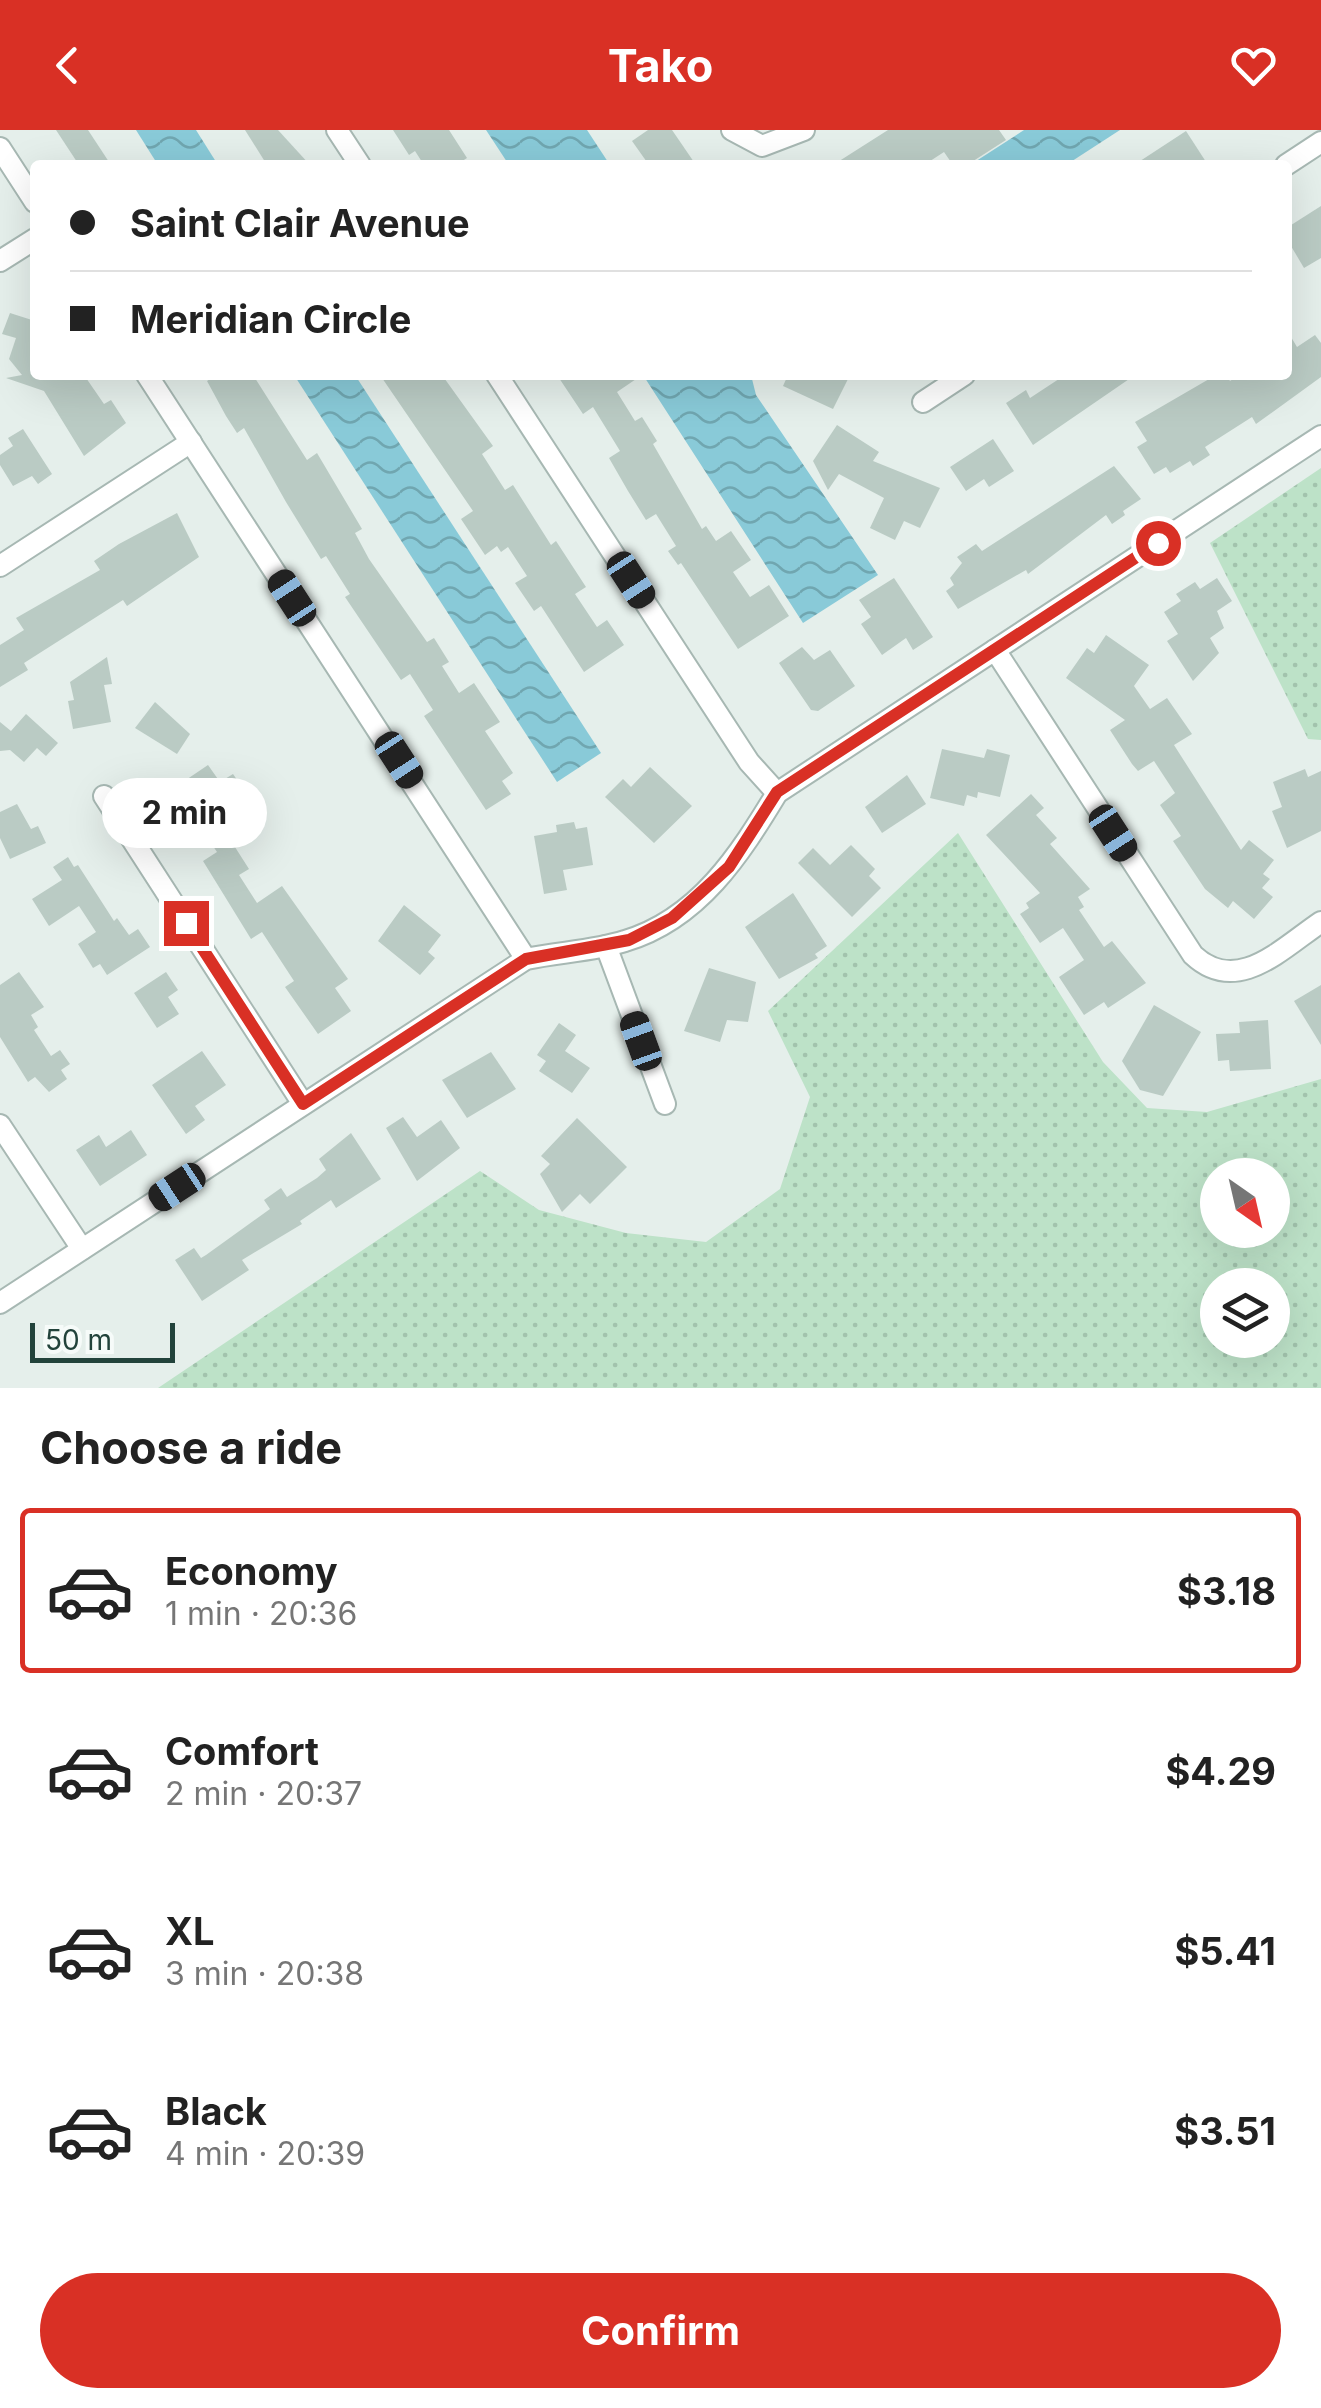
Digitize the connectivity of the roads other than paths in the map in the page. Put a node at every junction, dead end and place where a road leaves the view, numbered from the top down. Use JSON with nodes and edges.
{"nodes":[{"id":1,"x":337,"y":130,"type":"edge"},
{"id":2,"x":732,"y":130,"type":"edge"},
{"id":3,"x":804,"y":130,"type":"edge"},
{"id":4,"x":1321,"y":142,"type":"edge"},
{"id":5,"x":0,"y":148,"type":"edge"},
{"id":6,"x":357,"y":160,"type":"edge"},
{"id":7,"x":1292,"y":161,"type":"edge"},
{"id":8,"x":30,"y":194,"type":"edge"},
{"id":9,"x":30,"y":242,"type":"edge"},
{"id":10,"x":0,"y":260,"type":"edge"},
{"id":11,"x":151,"y":380,"type":"edge"},
{"id":12,"x":500,"y":380,"type":"edge"},
{"id":13,"x":956,"y":380,"type":"edge"},
{"id":14,"x":923,"y":402,"type":"dead end"},
{"id":15,"x":1321,"y":436,"type":"edge"},
{"id":16,"x":191,"y":442,"type":"junction"},
{"id":17,"x":0,"y":566,"type":"edge"},
{"id":18,"x":994,"y":650,"type":"junction"},
{"id":19,"x":777,"y":792,"type":"junction"},
{"id":20,"x":104,"y":796,"type":"dead end"},
{"id":21,"x":1321,"y":922,"type":"edge"},
{"id":22,"x":606,"y":946,"type":"junction"},
{"id":23,"x":526,"y":959,"type":"junction"},
{"id":24,"x":303,"y":1104,"type":"junction"},
{"id":25,"x":664,"y":1104,"type":"dead end"},
{"id":26,"x":0,"y":1125,"type":"edge"},
{"id":27,"x":82,"y":1249,"type":"junction"},
{"id":28,"x":0,"y":1303,"type":"edge"}],
"edges":[{"from":1,"to":6,"type":"street"},
{"from":2,"to":3,"type":"street"},
{"from":4,"to":7,"type":"street"},
{"from":5,"to":8,"type":"street"},
{"from":9,"to":10,"type":"street"},
{"from":11,"to":16,"type":"street"},
{"from":12,"to":19,"type":"street"},
{"from":13,"to":14,"type":"street"},
{"from":15,"to":18,"type":"street"},
{"from":16,"to":17,"type":"street"},
{"from":16,"to":23,"type":"street"},
{"from":18,"to":19,"type":"street"},
{"from":18,"to":21,"type":"street"},
{"from":19,"to":22,"type":"street"},
{"from":20,"to":24,"type":"street"},
{"from":22,"to":23,"type":"street"},
{"from":22,"to":25,"type":"street"},
{"from":23,"to":24,"type":"street"},
{"from":24,"to":27,"type":"street"},
{"from":26,"to":27,"type":"street"},
{"from":27,"to":28,"type":"street"}]}
